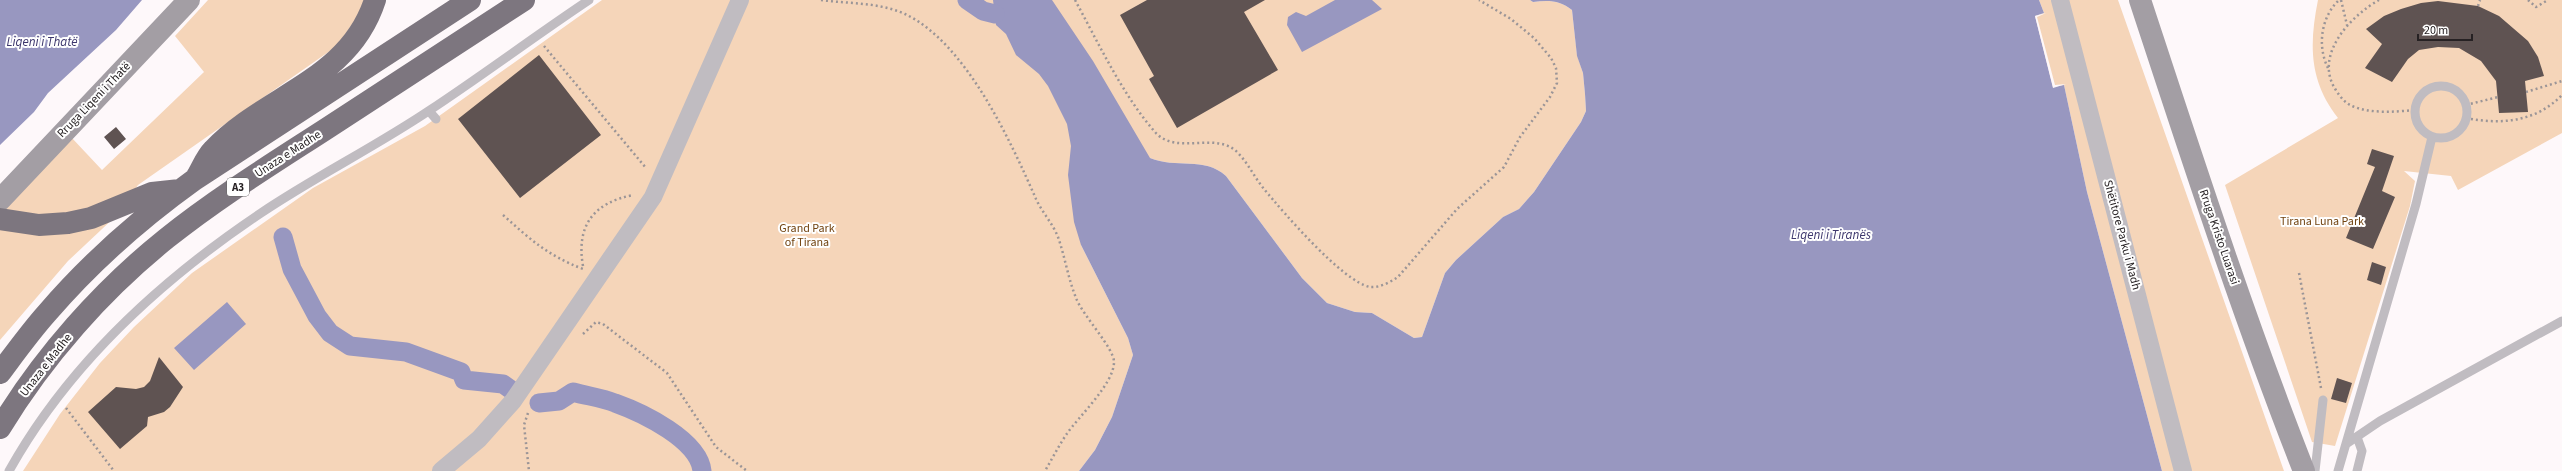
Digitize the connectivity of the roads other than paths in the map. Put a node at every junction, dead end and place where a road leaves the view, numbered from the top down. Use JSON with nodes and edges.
{"nodes":[{"id":1,"x":189,"y":0,"type":"edge"},
{"id":2,"x":375,"y":0,"type":"edge"},
{"id":3,"x":470,"y":0,"type":"edge"},
{"id":4,"x":524,"y":0,"type":"edge"},
{"id":5,"x":588,"y":0,"type":"edge"},
{"id":6,"x":740,"y":0,"type":"edge"},
{"id":7,"x":2060,"y":0,"type":"edge"},
{"id":8,"x":2140,"y":0,"type":"edge"},
{"id":9,"x":429,"y":111,"type":"junction"},
{"id":10,"x":436,"y":119,"type":"dead end"},
{"id":11,"x":2432,"y":137,"type":"junction"},
{"id":12,"x":188,"y":185,"type":"junction"},
{"id":13,"x":0,"y":200,"type":"edge"},
{"id":14,"x":0,"y":220,"type":"edge"},
{"id":15,"x":2562,"y":321,"type":"edge"},
{"id":16,"x":0,"y":373,"type":"edge"},
{"id":17,"x":2323,"y":400,"type":"road end"},
{"id":18,"x":0,"y":428,"type":"edge"},
{"id":19,"x":2357,"y":437,"type":"junction"},
{"id":20,"x":2346,"y":444,"type":"junction"},
{"id":21,"x":9,"y":471,"type":"edge"},
{"id":22,"x":441,"y":471,"type":"edge"},
{"id":23,"x":2183,"y":471,"type":"edge"},
{"id":24,"x":2304,"y":471,"type":"edge"},
{"id":25,"x":2315,"y":471,"type":"edge"},
{"id":26,"x":2338,"y":471,"type":"edge"},
{"id":27,"x":2357,"y":471,"type":"edge"}],
"edges":[{"from":1,"to":13,"type":"main road","name":"Rruga Liqeni i Thatë"},
{"from":2,"to":12,"type":"highway"},
{"from":3,"to":12,"type":"highway","number":"A3"},
{"from":4,"to":18,"type":"highway","name":"Unaza e Madhe","number":"A3"},
{"from":5,"to":9,"type":"lane"},
{"from":6,"to":22,"type":"street"},
{"from":7,"to":23,"type":"street","name":"Shëtitore Parku i Madh"},
{"from":8,"to":24,"type":"main road","name":"Rruga Kristo Luarasi"},
{"from":9,"to":10,"type":"lane"},
{"from":9,"to":21,"type":"lane"},
{"from":11,"to":11,"type":"lane"},
{"from":11,"to":20,"type":"lane"},
{"from":12,"to":14,"type":"highway"},
{"from":12,"to":16,"type":"highway","number":"A3"},
{"from":15,"to":19,"type":"lane"},
{"from":17,"to":25,"type":"lane"},
{"from":19,"to":20,"type":"lane"},
{"from":19,"to":27,"type":"lane"},
{"from":20,"to":26,"type":"lane"}]}
